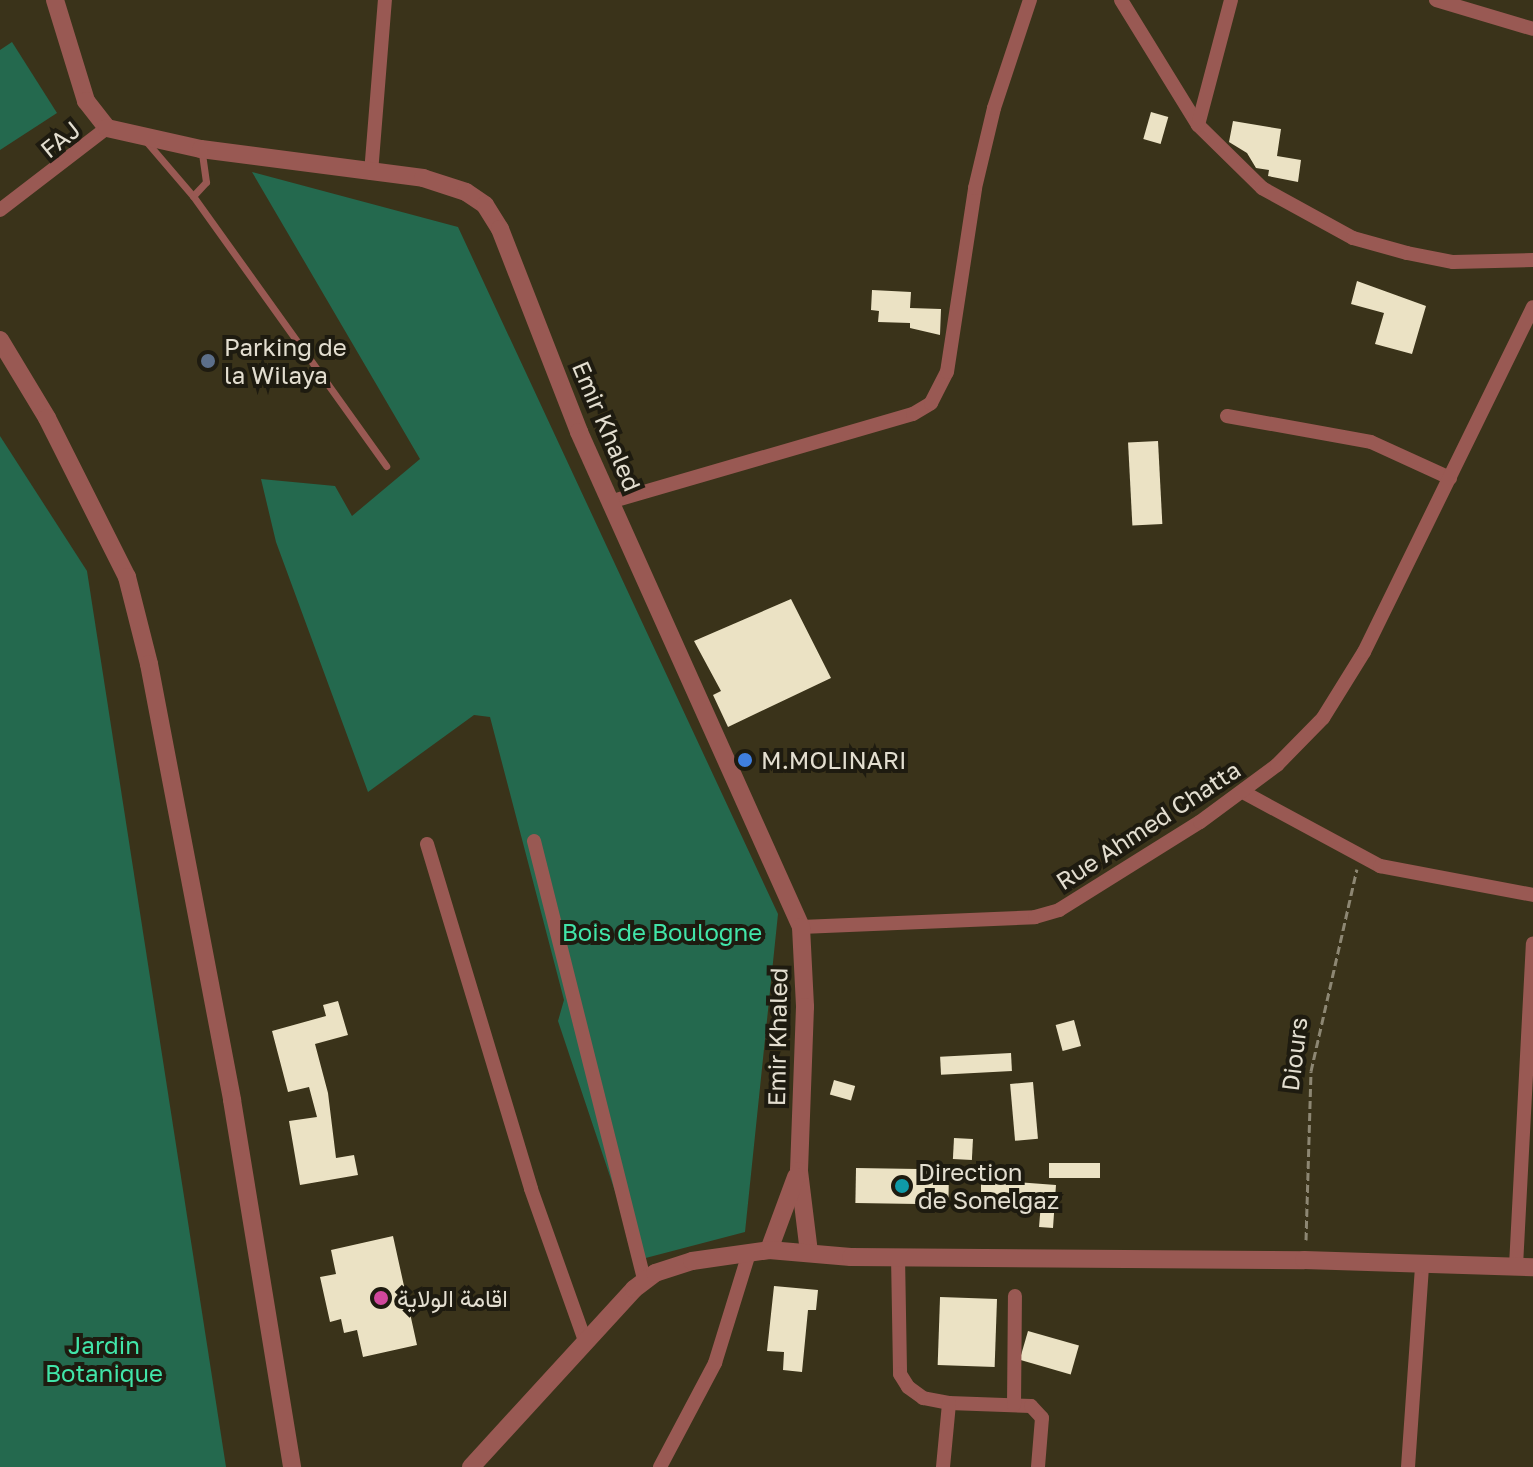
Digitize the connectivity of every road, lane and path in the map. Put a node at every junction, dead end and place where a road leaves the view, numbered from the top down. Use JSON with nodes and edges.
{"nodes":[{"id":1,"x":55,"y":0,"type":"edge"},
{"id":2,"x":385,"y":0,"type":"edge"},
{"id":3,"x":1030,"y":0,"type":"edge"},
{"id":4,"x":1121,"y":0,"type":"edge"},
{"id":5,"x":1231,"y":0,"type":"edge"},
{"id":6,"x":1436,"y":0,"type":"edge"},
{"id":7,"x":1533,"y":29,"type":"edge"},
{"id":8,"x":1198,"y":125,"type":"junction"},
{"id":9,"x":107,"y":128,"type":"junction"},
{"id":10,"x":144,"y":140,"type":"junction"},
{"id":11,"x":201,"y":149,"type":"junction"},
{"id":12,"x":371,"y":173,"type":"junction"},
{"id":13,"x":193,"y":196,"type":"junction"},
{"id":14,"x":0,"y":210,"type":"edge"},
{"id":15,"x":1533,"y":260,"type":"edge"},
{"id":16,"x":1533,"y":307,"type":"edge"},
{"id":17,"x":0,"y":340,"type":"edge"},
{"id":18,"x":1227,"y":416,"type":"dead end"},
{"id":19,"x":386,"y":466,"type":"dead end"},
{"id":20,"x":1450,"y":478,"type":"junction"},
{"id":21,"x":613,"y":501,"type":"junction"},
{"id":22,"x":1243,"y":792,"type":"junction"},
{"id":23,"x":534,"y":841,"type":"dead end"},
{"id":24,"x":427,"y":844,"type":"dead end"},
{"id":25,"x":1362,"y":859,"type":"junction"},
{"id":26,"x":1533,"y":895,"type":"edge"},
{"id":27,"x":801,"y":927,"type":"junction"},
{"id":28,"x":1533,"y":943,"type":"edge"},
{"id":29,"x":799,"y":1171,"type":"junction"},
{"id":30,"x":769,"y":1250,"type":"junction"},
{"id":31,"x":809,"y":1252,"type":"junction"},
{"id":32,"x":749,"y":1253,"type":"junction"},
{"id":33,"x":898,"y":1256,"type":"junction"},
{"id":34,"x":1304,"y":1260,"type":"junction"},
{"id":35,"x":1525,"y":1266,"type":"edge"},
{"id":36,"x":1422,"y":1267,"type":"junction"},
{"id":37,"x":644,"y":1280,"type":"junction"},
{"id":38,"x":1015,"y":1296,"type":"dead end"},
{"id":39,"x":585,"y":1341,"type":"junction"},
{"id":40,"x":949,"y":1403,"type":"junction"},
{"id":41,"x":1014,"y":1405,"type":"junction"},
{"id":42,"x":292,"y":1467,"type":"edge"},
{"id":43,"x":471,"y":1467,"type":"edge"},
{"id":44,"x":660,"y":1467,"type":"edge"},
{"id":45,"x":943,"y":1467,"type":"edge"},
{"id":46,"x":1038,"y":1467,"type":"edge"},
{"id":47,"x":1408,"y":1467,"type":"edge"}],
"edges":[{"from":1,"to":9,"type":"street"},
{"from":2,"to":12,"type":"street"},
{"from":3,"to":21,"type":"street"},
{"from":4,"to":8,"type":"street"},
{"from":5,"to":8,"type":"street"},
{"from":6,"to":7,"type":"street"},
{"from":8,"to":15,"type":"street"},
{"from":9,"to":10,"type":"street","name":"Emir Khaled"},
{"from":9,"to":14,"type":"street","name":"FAJ"},
{"from":10,"to":11,"type":"street","name":"Emir Khaled"},
{"from":10,"to":13,"type":"lane"},
{"from":11,"to":12,"type":"street","name":"Emir Khaled"},
{"from":11,"to":13,"type":"lane"},
{"from":12,"to":21,"type":"street","name":"Emir Khaled"},
{"from":13,"to":19,"type":"lane"},
{"from":16,"to":20,"type":"street","name":"Rue Ahmed Chatta"},
{"from":17,"to":42,"type":"street"},
{"from":18,"to":20,"type":"street"},
{"from":20,"to":22,"type":"street","name":"Rue Ahmed Chatta"},
{"from":21,"to":27,"type":"street","name":"Emir Khaled"},
{"from":22,"to":25,"type":"street"},
{"from":22,"to":27,"type":"street","name":"Rue Ahmed Chatta"},
{"from":23,"to":37,"type":"street"},
{"from":24,"to":39,"type":"street"},
{"from":25,"to":26,"type":"street"},
{"from":25,"to":34,"type":"path","name":"Diours"},
{"from":27,"to":29,"type":"street","name":"Emir Khaled"},
{"from":28,"to":35,"type":"street"},
{"from":29,"to":30,"type":"street"},
{"from":29,"to":31,"type":"street"},
{"from":30,"to":31,"type":"street"},
{"from":30,"to":32,"type":"street"},
{"from":31,"to":33,"type":"street"},
{"from":32,"to":37,"type":"street"},
{"from":32,"to":44,"type":"street"},
{"from":33,"to":34,"type":"street"},
{"from":33,"to":40,"type":"street"},
{"from":34,"to":36,"type":"street"},
{"from":35,"to":36,"type":"street"},
{"from":36,"to":47,"type":"street"},
{"from":37,"to":39,"type":"street"},
{"from":38,"to":41,"type":"street"},
{"from":39,"to":43,"type":"street"},
{"from":40,"to":41,"type":"street"},
{"from":40,"to":45,"type":"street"},
{"from":41,"to":46,"type":"street"}]}
